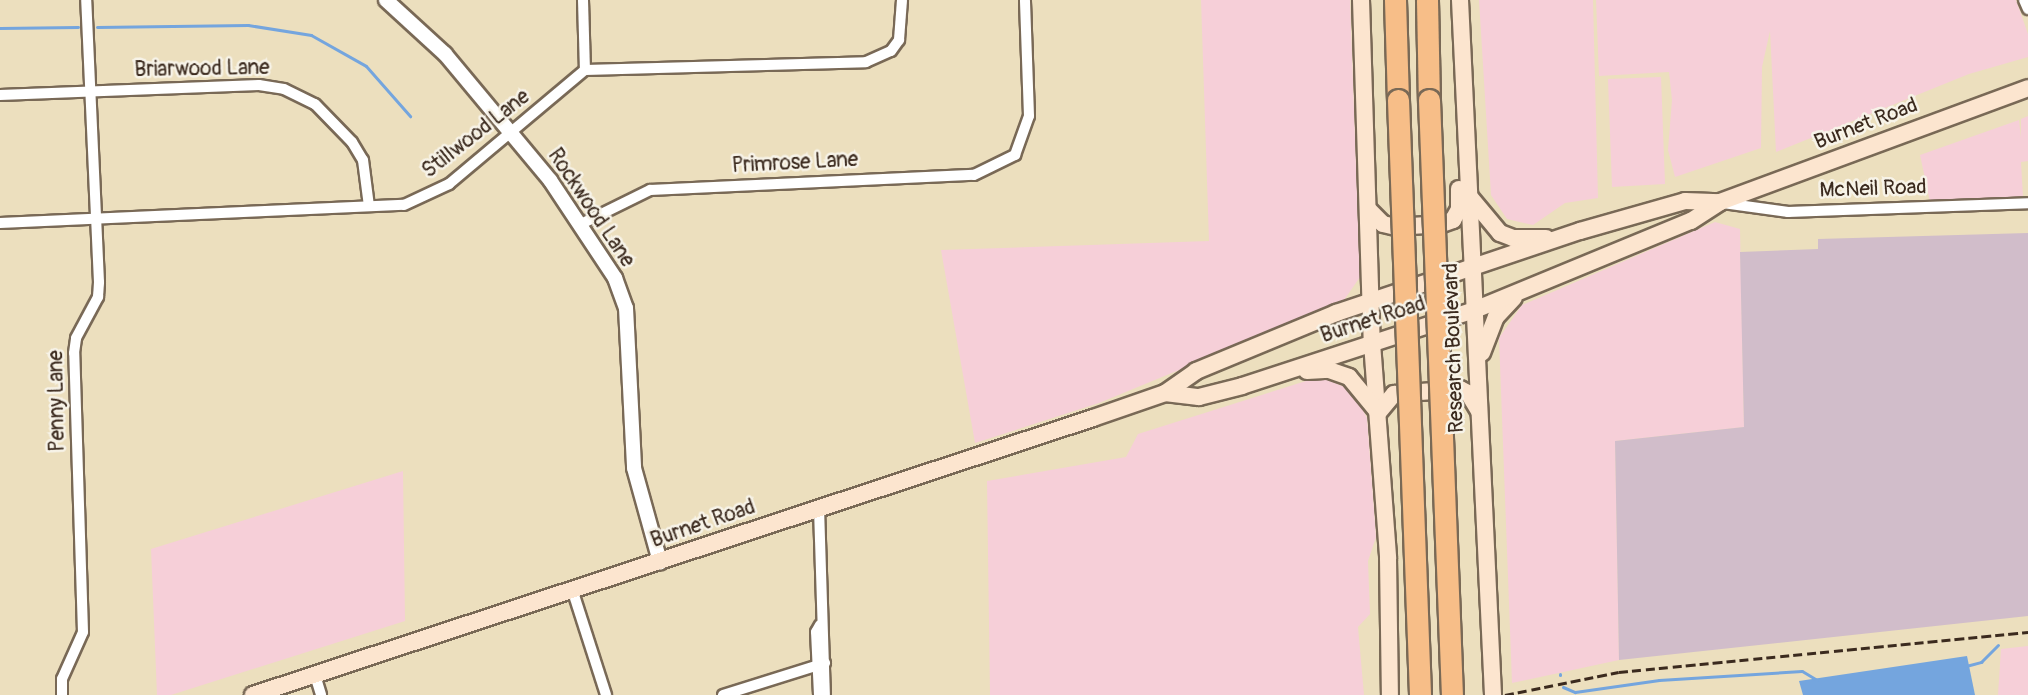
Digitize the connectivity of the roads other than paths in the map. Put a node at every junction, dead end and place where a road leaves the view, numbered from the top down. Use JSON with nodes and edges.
{"nodes":[{"id":1,"x":86,"y":0,"type":"edge"},
{"id":2,"x":387,"y":0,"type":"edge"},
{"id":3,"x":584,"y":0,"type":"edge"},
{"id":4,"x":902,"y":0,"type":"edge"},
{"id":5,"x":1024,"y":0,"type":"edge"},
{"id":6,"x":1361,"y":0,"type":"edge"},
{"id":7,"x":1395,"y":0,"type":"edge"},
{"id":8,"x":1427,"y":0,"type":"edge"},
{"id":9,"x":1460,"y":0,"type":"edge"},
{"id":10,"x":2024,"y":0,"type":"edge"},
{"id":11,"x":2028,"y":9,"type":"edge"},
{"id":12,"x":585,"y":70,"type":"junction"},
{"id":13,"x":2028,"y":88,"type":"edge"},
{"id":14,"x":91,"y":91,"type":"junction"},
{"id":15,"x":0,"y":94,"type":"edge"},
{"id":16,"x":1466,"y":124,"type":"junction"},
{"id":17,"x":511,"y":132,"type":"junction"},
{"id":18,"x":1469,"y":196,"type":"junction"},
{"id":19,"x":1720,"y":202,"type":"junction"},
{"id":20,"x":2028,"y":203,"type":"edge"},
{"id":21,"x":369,"y":206,"type":"junction"},
{"id":22,"x":1368,"y":208,"type":"junction"},
{"id":23,"x":95,"y":220,"type":"junction"},
{"id":24,"x":0,"y":223,"type":"edge"},
{"id":25,"x":581,"y":224,"type":"junction"},
{"id":26,"x":1559,"y":238,"type":"junction"},
{"id":27,"x":1474,"y":268,"type":"junction"},
{"id":28,"x":1518,"y":294,"type":"junction"},
{"id":29,"x":1371,"y":301,"type":"junction"},
{"id":30,"x":1477,"y":309,"type":"junction"},
{"id":31,"x":1372,"y":343,"type":"junction"},
{"id":32,"x":1479,"y":362,"type":"junction"},
{"id":33,"x":1291,"y":371,"type":"junction"},
{"id":34,"x":1165,"y":393,"type":"junction"},
{"id":35,"x":1480,"y":412,"type":"junction"},
{"id":36,"x":1378,"y":413,"type":"junction"},
{"id":37,"x":819,"y":508,"type":"junction"},
{"id":38,"x":660,"y":562,"type":"junction"},
{"id":39,"x":573,"y":592,"type":"junction"},
{"id":40,"x":820,"y":664,"type":"junction"},
{"id":41,"x":315,"y":675,"type":"junction"},
{"id":42,"x":62,"y":695,"type":"edge"},
{"id":43,"x":254,"y":695,"type":"edge"},
{"id":44,"x":321,"y":695,"type":"edge"},
{"id":45,"x":606,"y":695,"type":"edge"},
{"id":46,"x":723,"y":695,"type":"edge"},
{"id":47,"x":819,"y":695,"type":"edge"},
{"id":48,"x":825,"y":695,"type":"edge"},
{"id":49,"x":1390,"y":695,"type":"edge"},
{"id":50,"x":1420,"y":695,"type":"edge"},
{"id":51,"x":1452,"y":695,"type":"edge"},
{"id":52,"x":1493,"y":695,"type":"edge"}],
"edges":[{"from":1,"to":14,"type":"street","name":"Penny Lane"},
{"from":2,"to":17,"type":"street","name":"Rockwood Lane"},
{"from":3,"to":12,"type":"street"},
{"from":4,"to":12,"type":"street"},
{"from":5,"to":25,"type":"street","name":"Primrose Lane"},
{"from":6,"to":22,"type":"main road"},
{"from":7,"to":50,"type":"highway","bridge":true},
{"from":8,"to":51,"type":"highway","bridge":true},
{"from":9,"to":16,"type":"main road","name":"Research Boulevard"},
{"from":10,"to":11,"type":"street"},
{"from":12,"to":17,"type":"street","name":"Stillwood Lane"},
{"from":13,"to":19,"type":"main road","name":"Burnet Road"},
{"from":14,"to":15,"type":"street","name":"Briarwood Lane"},
{"from":14,"to":21,"type":"street","name":"Briarwood Lane"},
{"from":14,"to":23,"type":"street","name":"Penny Lane"},
{"from":16,"to":18,"type":"main road","name":"Research Boulevard"},
{"from":16,"to":22,"type":"main road"},
{"from":17,"to":21,"type":"street","name":"Stillwood Lane"},
{"from":17,"to":25,"type":"street","name":"Rockwood Lane"},
{"from":18,"to":26,"type":"main road"},
{"from":18,"to":27,"type":"main road","name":"Research Boulevard"},
{"from":19,"to":20,"type":"street","name":"McNeil Road"},
{"from":19,"to":26,"type":"main road","name":"Burnet Road"},
{"from":19,"to":28,"type":"main road","name":"Burnet Road"},
{"from":21,"to":23,"type":"street","name":"Stillwood Lane"},
{"from":22,"to":29,"type":"main road"},
{"from":23,"to":24,"type":"street","name":"Stillwood Lane"},
{"from":23,"to":42,"type":"street","name":"Penny Lane"},
{"from":25,"to":38,"type":"street","name":"Rockwood Lane"},
{"from":26,"to":27,"type":"main road","name":"Burnet Road"},
{"from":27,"to":29,"type":"main road","name":"Burnet Road"},
{"from":27,"to":30,"type":"main road","name":"Research Boulevard"},
{"from":28,"to":30,"type":"main road","name":"Burnet Road"},
{"from":28,"to":32,"type":"main road"},
{"from":29,"to":31,"type":"main road"},
{"from":29,"to":34,"type":"main road","name":"Burnet Road"},
{"from":30,"to":31,"type":"main road","name":"Burnet Road"},
{"from":30,"to":32,"type":"main road","name":"Research Boulevard"},
{"from":31,"to":33,"type":"main road","name":"Burnet Road"},
{"from":31,"to":36,"type":"main road"},
{"from":32,"to":35,"type":"main road","name":"Research Boulevard"},
{"from":33,"to":34,"type":"main road","name":"Burnet Road"},
{"from":33,"to":36,"type":"main road"},
{"from":34,"to":37,"type":"main road","name":"Burnet Road"},
{"from":35,"to":36,"type":"main road"},
{"from":35,"to":52,"type":"main road","name":"Research Boulevard"},
{"from":36,"to":49,"type":"main road"},
{"from":37,"to":38,"type":"main road","name":"Burnet Road"},
{"from":37,"to":40,"type":"street"},
{"from":38,"to":39,"type":"main road","name":"Burnet Road"},
{"from":39,"to":41,"type":"main road","name":"Burnet Road"},
{"from":39,"to":45,"type":"street"},
{"from":40,"to":46,"type":"street"},
{"from":40,"to":47,"type":"street"},
{"from":40,"to":48,"type":"street"},
{"from":41,"to":43,"type":"main road","name":"Burnet Road"},
{"from":41,"to":44,"type":"street"}]}
